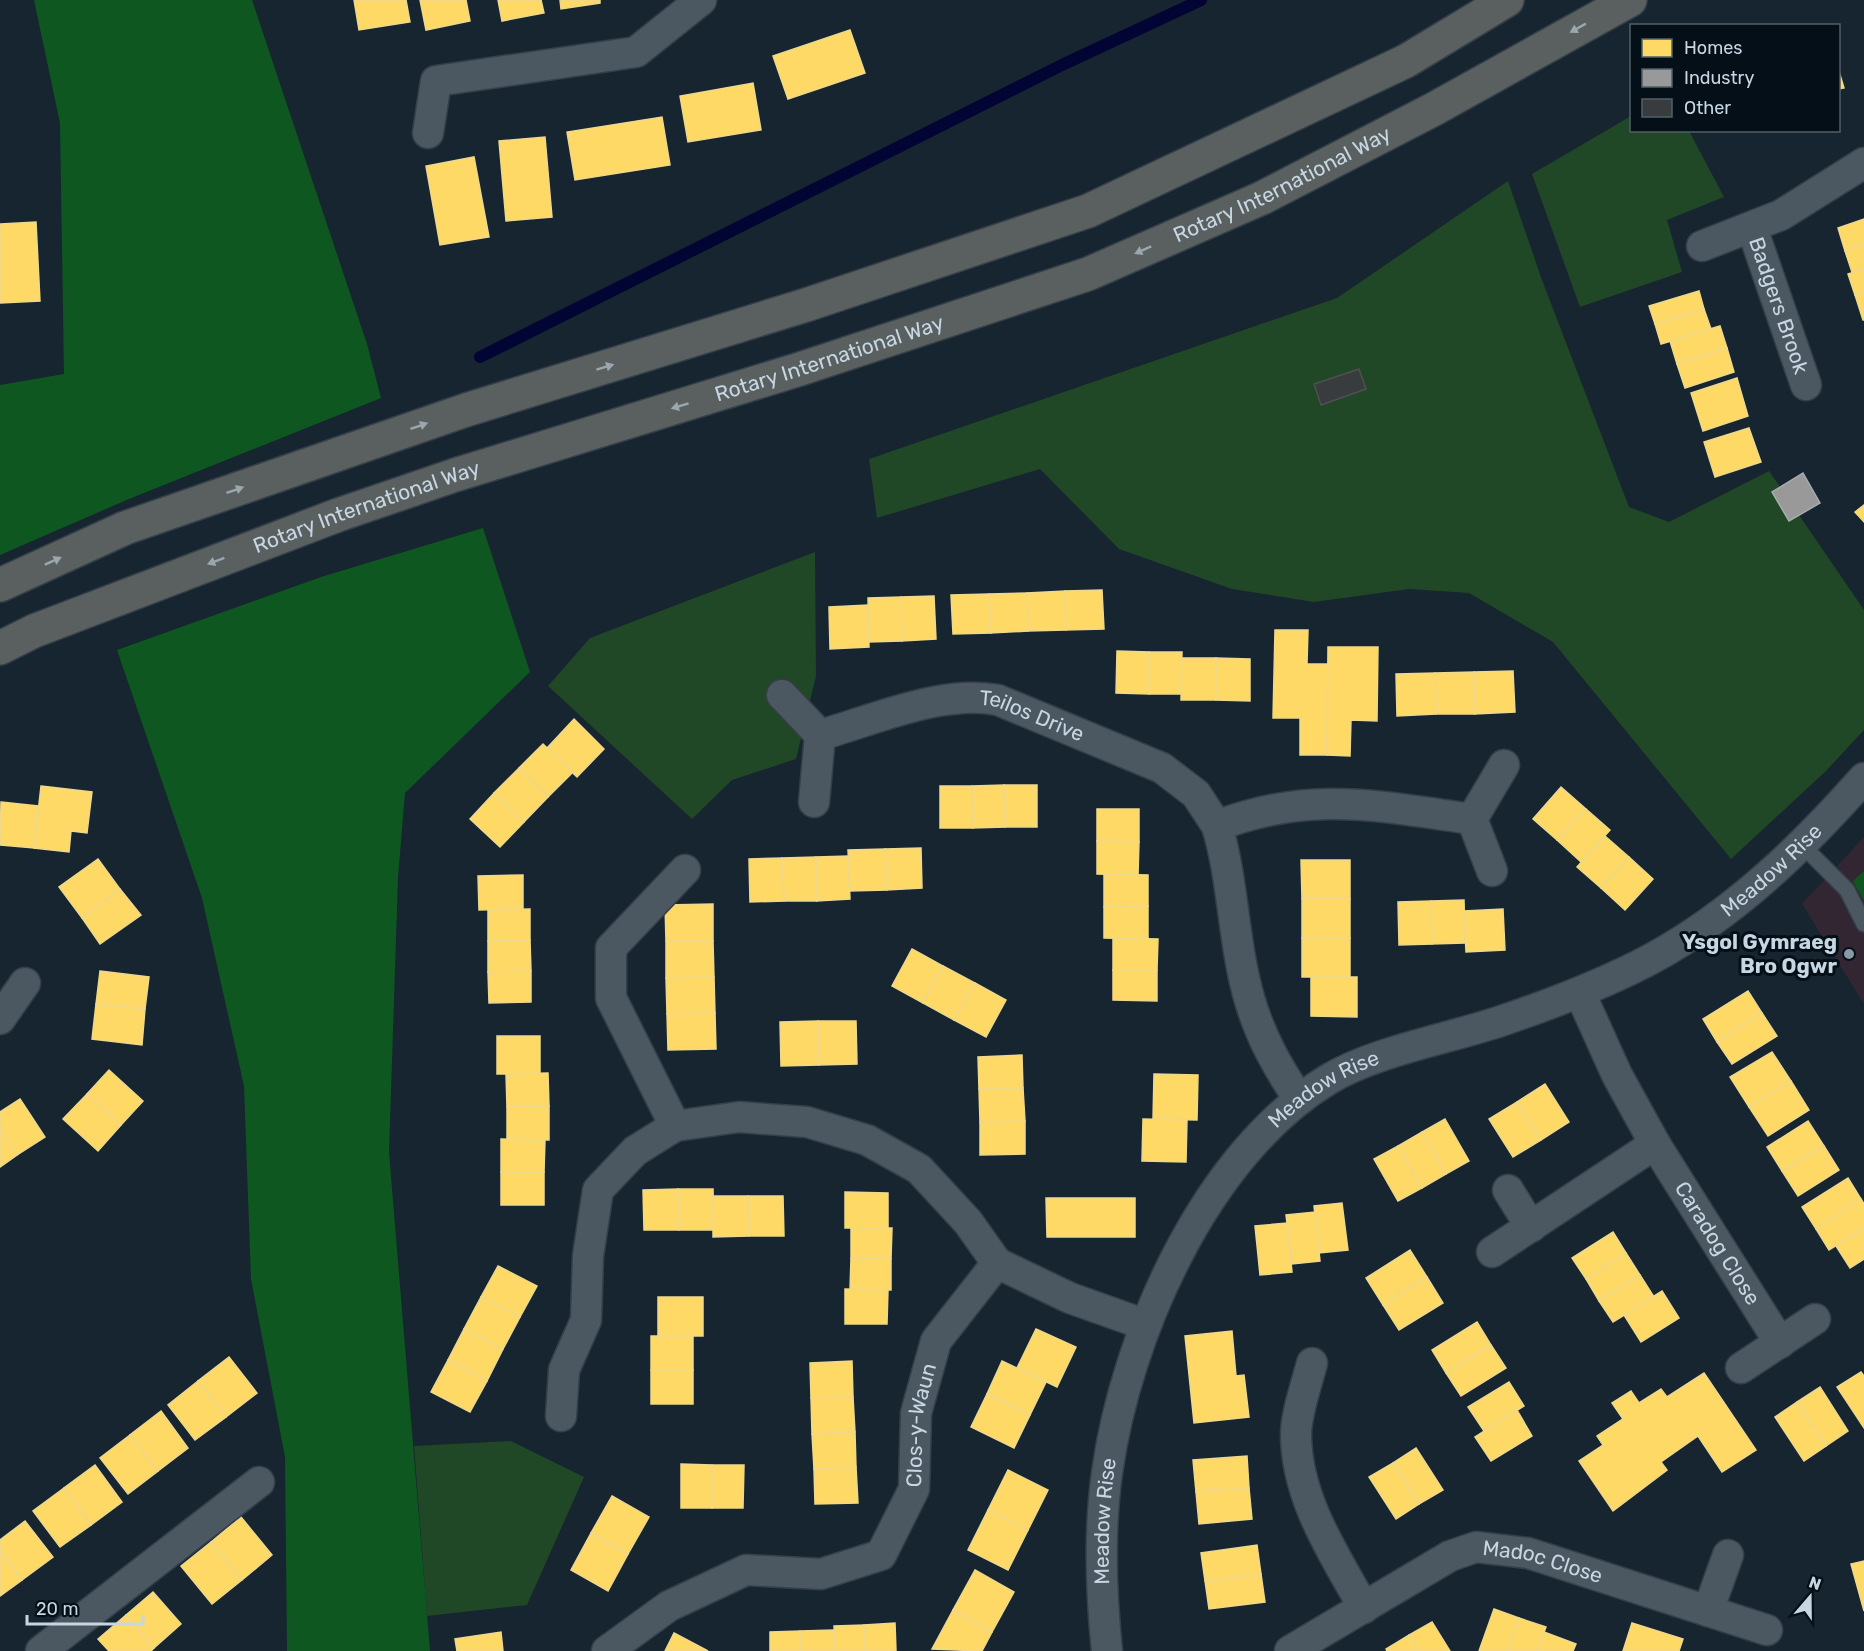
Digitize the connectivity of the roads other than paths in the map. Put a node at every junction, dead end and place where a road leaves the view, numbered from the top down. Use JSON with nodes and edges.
{"nodes":[{"id":1,"x":701,"y":0,"type":"edge"},
{"id":2,"x":1507,"y":0,"type":"edge"},
{"id":3,"x":1630,"y":0,"type":"edge"},
{"id":4,"x":429,"y":133,"type":"dead end"},
{"id":5,"x":1864,"y":163,"type":"edge"},
{"id":6,"x":1752,"y":228,"type":"junction"},
{"id":7,"x":1702,"y":246,"type":"dead end"},
{"id":8,"x":1806,"y":385,"type":"dead end"},
{"id":9,"x":0,"y":585,"type":"edge"},
{"id":10,"x":0,"y":648,"type":"edge"},
{"id":11,"x":782,"y":695,"type":"dead end"},
{"id":12,"x":820,"y":735,"type":"junction"},
{"id":13,"x":1504,"y":765,"type":"dead end"},
{"id":14,"x":1864,"y":778,"type":"edge"},
{"id":15,"x":814,"y":802,"type":"dead end"},
{"id":16,"x":1472,"y":819,"type":"junction"},
{"id":17,"x":1216,"y":826,"type":"junction"},
{"id":18,"x":1802,"y":845,"type":"junction"},
{"id":19,"x":685,"y":870,"type":"dead end"},
{"id":20,"x":1492,"y":871,"type":"dead end"},
{"id":21,"x":1864,"y":924,"type":"edge"},
{"id":22,"x":25,"y":982,"type":"dead end"},
{"id":23,"x":1580,"y":993,"type":"junction"},
{"id":24,"x":0,"y":1019,"type":"edge"},
{"id":25,"x":1299,"y":1099,"type":"junction"},
{"id":26,"x":675,"y":1126,"type":"junction"},
{"id":27,"x":1655,"y":1144,"type":"junction"},
{"id":28,"x":1508,"y":1190,"type":"dead end"},
{"id":29,"x":1531,"y":1227,"type":"junction"},
{"id":30,"x":1492,"y":1252,"type":"dead end"},
{"id":31,"x":997,"y":1263,"type":"junction"},
{"id":32,"x":1815,"y":1319,"type":"dead end"},
{"id":33,"x":1146,"y":1325,"type":"junction"},
{"id":34,"x":1780,"y":1342,"type":"junction"},
{"id":35,"x":1312,"y":1363,"type":"dead end"},
{"id":36,"x":1741,"y":1368,"type":"dead end"},
{"id":37,"x":561,"y":1416,"type":"dead end"},
{"id":38,"x":259,"y":1482,"type":"dead end"},
{"id":39,"x":1728,"y":1555,"type":"dead end"},
{"id":40,"x":1364,"y":1608,"type":"junction"},
{"id":41,"x":1708,"y":1611,"type":"junction"},
{"id":42,"x":1767,"y":1630,"type":"dead end"},
{"id":43,"x":40,"y":1651,"type":"edge"},
{"id":44,"x":607,"y":1651,"type":"edge"},
{"id":45,"x":1107,"y":1651,"type":"edge"},
{"id":46,"x":1290,"y":1651,"type":"edge"}],
"edges":[{"from":1,"to":4,"type":"street"},
{"from":9,"to":2,"type":"main road","one_way":true},
{"from":3,"to":10,"type":"main road","name":"Rotary International Way","one_way":true},
{"from":5,"to":6,"type":"street","name":"Badgers Brook"},
{"from":6,"to":7,"type":"street","name":"Badgers Brook"},
{"from":6,"to":8,"type":"street","name":"Badgers Brook"},
{"from":11,"to":12,"type":"street"},
{"from":12,"to":15,"type":"street"},
{"from":12,"to":17,"type":"street","name":"Teilos Drive"},
{"from":13,"to":16,"type":"street"},
{"from":14,"to":18,"type":"street","name":"Meadow Rise"},
{"from":16,"to":17,"type":"street"},
{"from":16,"to":20,"type":"street"},
{"from":17,"to":25,"type":"street","name":"Teilos Drive"},
{"from":18,"to":21,"type":"lane"},
{"from":18,"to":23,"type":"street","name":"Meadow Rise"},
{"from":19,"to":26,"type":"street"},
{"from":22,"to":24,"type":"street"},
{"from":23,"to":25,"type":"street","name":"Meadow Rise"},
{"from":23,"to":27,"type":"street","name":"Caradog Close"},
{"from":25,"to":33,"type":"street","name":"Meadow Rise"},
{"from":26,"to":31,"type":"street"},
{"from":26,"to":37,"type":"street"},
{"from":27,"to":29,"type":"street"},
{"from":27,"to":34,"type":"street","name":"Caradog Close"},
{"from":28,"to":29,"type":"street"},
{"from":29,"to":30,"type":"street"},
{"from":31,"to":33,"type":"street"},
{"from":31,"to":44,"type":"street","name":"Clos-y-Waun"},
{"from":32,"to":34,"type":"street"},
{"from":33,"to":45,"type":"street","name":"Meadow Rise"},
{"from":34,"to":36,"type":"street"},
{"from":35,"to":40,"type":"street"},
{"from":38,"to":43,"type":"street"},
{"from":39,"to":41,"type":"street"},
{"from":40,"to":41,"type":"street","name":"Madoc Close"},
{"from":40,"to":46,"type":"street","name":"Madoc Close"},
{"from":41,"to":42,"type":"street","name":"Madoc Close"}]}
